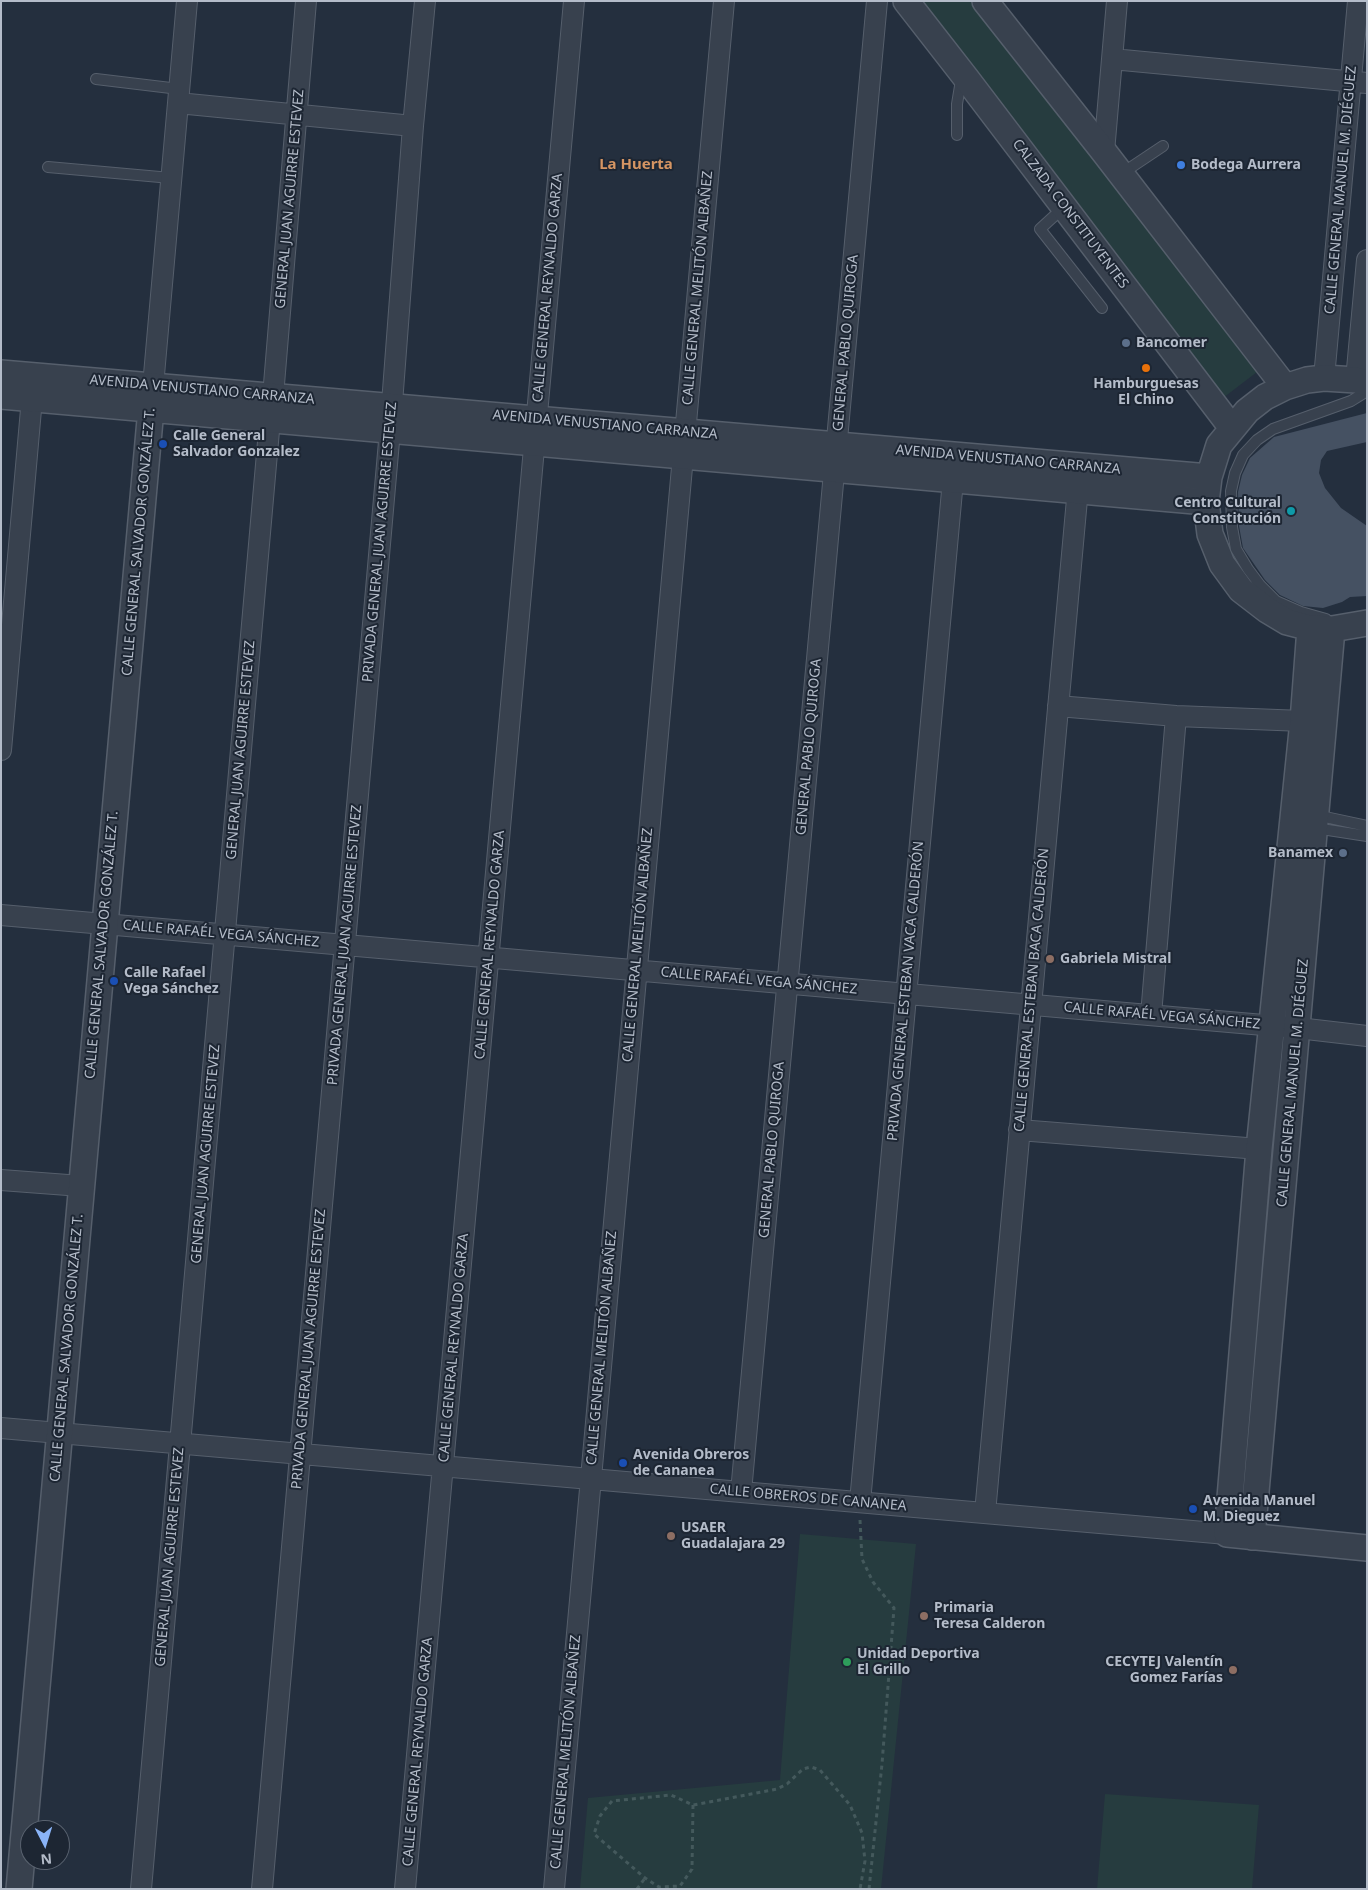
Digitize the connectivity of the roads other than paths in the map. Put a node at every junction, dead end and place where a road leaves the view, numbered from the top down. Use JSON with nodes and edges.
{"nodes":[{"id":1,"x":187,"y":1,"type":"edge"},
{"id":2,"x":306,"y":1,"type":"edge"},
{"id":3,"x":426,"y":1,"type":"edge"},
{"id":4,"x":574,"y":1,"type":"edge"},
{"id":5,"x":724,"y":1,"type":"edge"},
{"id":6,"x":877,"y":1,"type":"edge"},
{"id":7,"x":906,"y":1,"type":"edge"},
{"id":8,"x":985,"y":1,"type":"edge"},
{"id":9,"x":1117,"y":1,"type":"edge"},
{"id":10,"x":1358,"y":1,"type":"edge"},
{"id":11,"x":1112,"y":58,"type":"junction"},
{"id":12,"x":966,"y":78,"type":"junction"},
{"id":13,"x":96,"y":79,"type":"dead end"},
{"id":14,"x":1359,"y":82,"type":"edge"},
{"id":15,"x":179,"y":96,"type":"junction"},
{"id":16,"x":296,"y":114,"type":"junction"},
{"id":17,"x":413,"y":126,"type":"junction"},
{"id":18,"x":957,"y":135,"type":"dead end"},
{"id":19,"x":1163,"y":146,"type":"dead end"},
{"id":20,"x":1104,"y":152,"type":"junction"},
{"id":21,"x":48,"y":168,"type":"dead end"},
{"id":22,"x":1121,"y":174,"type":"junction"},
{"id":23,"x":171,"y":178,"type":"junction"},
{"id":24,"x":1065,"y":206,"type":"junction"},
{"id":25,"x":1367,"y":260,"type":"edge"},
{"id":26,"x":1102,"y":308,"type":"dead end"},
{"id":27,"x":1,"y":373,"type":"edge"},
{"id":28,"x":1324,"y":378,"type":"junction"},
{"id":29,"x":1363,"y":384,"type":"edge"},
{"id":30,"x":1285,"y":387,"type":"junction"},
{"id":31,"x":1,"y":396,"type":"edge"},
{"id":32,"x":152,"y":397,"type":"junction"},
{"id":33,"x":32,"y":398,"type":"junction"},
{"id":34,"x":272,"y":408,"type":"junction"},
{"id":35,"x":391,"y":418,"type":"junction"},
{"id":36,"x":1232,"y":428,"type":"junction"},
{"id":37,"x":536,"y":431,"type":"junction"},
{"id":38,"x":683,"y":444,"type":"junction"},
{"id":39,"x":836,"y":445,"type":"junction"},
{"id":40,"x":1080,"y":466,"type":"junction"},
{"id":41,"x":834,"y":470,"type":"junction"},
{"id":42,"x":953,"y":480,"type":"junction"},
{"id":43,"x":1207,"y":489,"type":"junction"},
{"id":44,"x":1077,"y":491,"type":"junction"},
{"id":45,"x":1340,"y":627,"type":"edge"},
{"id":46,"x":1058,"y":706,"type":"junction"},
{"id":47,"x":1176,"y":716,"type":"junction"},
{"id":48,"x":1303,"y":722,"type":"junction"},
{"id":49,"x":1,"y":750,"type":"edge"},
{"id":50,"x":1304,"y":820,"type":"junction"},
{"id":51,"x":1367,"y":826,"type":"edge"},
{"id":52,"x":1367,"y":836,"type":"edge"},
{"id":53,"x":1,"y":915,"type":"edge"},
{"id":54,"x":104,"y":924,"type":"junction"},
{"id":55,"x":225,"y":934,"type":"junction"},
{"id":56,"x":345,"y":945,"type":"junction"},
{"id":57,"x":489,"y":957,"type":"junction"},
{"id":58,"x":636,"y":970,"type":"junction"},
{"id":59,"x":788,"y":983,"type":"junction"},
{"id":60,"x":906,"y":994,"type":"junction"},
{"id":61,"x":1031,"y":1004,"type":"junction"},
{"id":62,"x":1151,"y":1015,"type":"junction"},
{"id":63,"x":1273,"y":1026,"type":"junction"},
{"id":64,"x":1298,"y":1028,"type":"junction"},
{"id":65,"x":1367,"y":1036,"type":"edge"},
{"id":66,"x":1019,"y":1130,"type":"junction"},
{"id":67,"x":1258,"y":1149,"type":"junction"},
{"id":68,"x":1,"y":1180,"type":"edge"},
{"id":69,"x":81,"y":1186,"type":"junction"},
{"id":70,"x":1,"y":1428,"type":"edge"},
{"id":71,"x":59,"y":1433,"type":"junction"},
{"id":72,"x":180,"y":1444,"type":"junction"},
{"id":73,"x":300,"y":1454,"type":"junction"},
{"id":74,"x":443,"y":1466,"type":"junction"},
{"id":75,"x":591,"y":1479,"type":"junction"},
{"id":76,"x":741,"y":1492,"type":"junction"},
{"id":77,"x":860,"y":1502,"type":"junction"},
{"id":78,"x":985,"y":1513,"type":"junction"},
{"id":79,"x":1227,"y":1534,"type":"junction"},
{"id":80,"x":1252,"y":1536,"type":"junction"},
{"id":81,"x":1367,"y":1548,"type":"edge"},
{"id":82,"x":19,"y":1889,"type":"edge"},
{"id":83,"x":141,"y":1889,"type":"edge"},
{"id":84,"x":262,"y":1889,"type":"edge"},
{"id":85,"x":406,"y":1889,"type":"edge"},
{"id":86,"x":554,"y":1889,"type":"edge"}],
"edges":[{"from":1,"to":15,"type":"street","name":"CALLE GENERAL SALVADOR GONZÁLEZ T."},
{"from":2,"to":16,"type":"street","name":"GENERAL JUAN AGUIRRE ESTEVEZ"},
{"from":3,"to":17,"type":"street","name":"PRIVADA GENERAL JUAN AGUIRRE ESTEVEZ"},
{"from":4,"to":37,"type":"street","name":"CALLE GENERAL REYNALDO GARZA"},
{"from":5,"to":38,"type":"street","name":"CALLE GENERAL MELITÓN ALBAÑEZ"},
{"from":6,"to":39,"type":"street","name":"GENERAL PABLO QUIROGA"},
{"from":7,"to":12,"type":"street","name":"CALZADA CONSTITUYENTES"},
{"from":8,"to":20,"type":"street"},
{"from":9,"to":11,"type":"street"},
{"from":10,"to":14,"type":"street","name":"CALLE GENERAL MANUEL M. DIÉGUEZ"},
{"from":11,"to":14,"type":"street"},
{"from":11,"to":20,"type":"street"},
{"from":12,"to":18,"type":"lane"},
{"from":12,"to":24,"type":"street","name":"CALZADA CONSTITUYENTES"},
{"from":13,"to":15,"type":"lane"},
{"from":14,"to":28,"type":"street","name":"CALLE GENERAL MANUEL M. DIÉGUEZ"},
{"from":15,"to":16,"type":"street"},
{"from":15,"to":23,"type":"street","name":"CALLE GENERAL SALVADOR GONZÁLEZ T."},
{"from":16,"to":17,"type":"street"},
{"from":16,"to":34,"type":"street","name":"GENERAL JUAN AGUIRRE ESTEVEZ"},
{"from":17,"to":35,"type":"street","name":"PRIVADA GENERAL JUAN AGUIRRE ESTEVEZ"},
{"from":19,"to":22,"type":"lane"},
{"from":20,"to":22,"type":"street"},
{"from":21,"to":23,"type":"lane"},
{"from":22,"to":30,"type":"street"},
{"from":23,"to":32,"type":"street","name":"CALLE GENERAL SALVADOR GONZÁLEZ T."},
{"from":24,"to":26,"type":"lane"},
{"from":24,"to":36,"type":"street","name":"CALZADA CONSTITUYENTES"},
{"from":25,"to":29,"type":"street"},
{"from":27,"to":32,"type":"street","name":"AVENIDA VENUSTIANO CARRANZA"},
{"from":28,"to":29,"type":"street"},
{"from":28,"to":30,"type":"street"},
{"from":29,"to":45,"type":"lane"},
{"from":30,"to":36,"type":"street"},
{"from":31,"to":33,"type":"street","name":"AVENIDA VENUSTIANO CARRANZA"},
{"from":32,"to":33,"type":"street","name":"AVENIDA VENUSTIANO CARRANZA"},
{"from":32,"to":34,"type":"street","name":"AVENIDA VENUSTIANO CARRANZA"},
{"from":32,"to":54,"type":"street","name":"CALLE GENERAL SALVADOR GONZÁLEZ T."},
{"from":33,"to":49,"type":"street"},
{"from":34,"to":35,"type":"street","name":"AVENIDA VENUSTIANO CARRANZA"},
{"from":34,"to":55,"type":"street","name":"GENERAL JUAN AGUIRRE ESTEVEZ"},
{"from":35,"to":37,"type":"street","name":"AVENIDA VENUSTIANO CARRANZA"},
{"from":35,"to":56,"type":"street","name":"PRIVADA GENERAL JUAN AGUIRRE ESTEVEZ"},
{"from":36,"to":43,"type":"street"},
{"from":37,"to":38,"type":"street","name":"AVENIDA VENUSTIANO CARRANZA"},
{"from":37,"to":57,"type":"street","name":"CALLE GENERAL REYNALDO GARZA"},
{"from":38,"to":39,"type":"street","name":"AVENIDA VENUSTIANO CARRANZA"},
{"from":38,"to":41,"type":"street","name":"AVENIDA VENUSTIANO CARRANZA"},
{"from":38,"to":58,"type":"street","name":"CALLE GENERAL MELITÓN ALBAÑEZ"},
{"from":39,"to":40,"type":"street","name":"AVENIDA VENUSTIANO CARRANZA"},
{"from":39,"to":41,"type":"street","name":"GENERAL PABLO QUIROGA"},
{"from":40,"to":43,"type":"street","name":"AVENIDA VENUSTIANO CARRANZA"},
{"from":40,"to":44,"type":"street","name":"CALLE GENERAL ESTEBAN BACA CALDERÓN"},
{"from":41,"to":42,"type":"street","name":"AVENIDA VENUSTIANO CARRANZA"},
{"from":41,"to":59,"type":"street","name":"GENERAL PABLO QUIROGA"},
{"from":42,"to":44,"type":"street","name":"AVENIDA VENUSTIANO CARRANZA"},
{"from":42,"to":60,"type":"street","name":"PRIVADA GENERAL ESTEBAN VACA CALDERÓN"},
{"from":43,"to":44,"type":"street","name":"AVENIDA VENUSTIANO CARRANZA"},
{"from":43,"to":45,"type":"street"},
{"from":44,"to":46,"type":"street","name":"CALLE GENERAL ESTEBAN BACA CALDERÓN"},
{"from":45,"to":48,"type":"street","name":"CALLE GENERAL MANUEL M. DIÉGUEZ"},
{"from":45,"to":50,"type":"street","name":"CALLE GENERAL MANUEL M. DIÉGUEZ"},
{"from":46,"to":47,"type":"street"},
{"from":46,"to":61,"type":"street","name":"CALLE GENERAL ESTEBAN BACA CALDERÓN"},
{"from":47,"to":48,"type":"street"},
{"from":47,"to":62,"type":"street"},
{"from":48,"to":50,"type":"street","name":"CALLE GENERAL MANUEL M. DIÉGUEZ"},
{"from":50,"to":51,"type":"lane"},
{"from":50,"to":52,"type":"lane"},
{"from":50,"to":63,"type":"street","name":"CALLE GENERAL MANUEL M. DIÉGUEZ"},
{"from":50,"to":64,"type":"street","name":"CALLE GENERAL MANUEL M. DIÉGUEZ"},
{"from":53,"to":54,"type":"street","name":"CALLE RAFAÉL VEGA SÁNCHEZ"},
{"from":54,"to":55,"type":"street","name":"CALLE RAFAÉL VEGA SÁNCHEZ"},
{"from":54,"to":69,"type":"street","name":"CALLE GENERAL SALVADOR GONZÁLEZ T."},
{"from":55,"to":56,"type":"street","name":"CALLE RAFAÉL VEGA SÁNCHEZ"},
{"from":55,"to":72,"type":"street","name":"GENERAL JUAN AGUIRRE ESTEVEZ"},
{"from":56,"to":57,"type":"street","name":"CALLE RAFAÉL VEGA SÁNCHEZ"},
{"from":56,"to":73,"type":"street","name":"PRIVADA GENERAL JUAN AGUIRRE ESTEVEZ"},
{"from":57,"to":58,"type":"street","name":"CALLE RAFAÉL VEGA SÁNCHEZ"},
{"from":57,"to":74,"type":"street","name":"CALLE GENERAL REYNALDO GARZA"},
{"from":58,"to":59,"type":"street","name":"CALLE RAFAÉL VEGA SÁNCHEZ"},
{"from":58,"to":75,"type":"street","name":"CALLE GENERAL MELITÓN ALBAÑEZ"},
{"from":59,"to":60,"type":"street","name":"CALLE RAFAÉL VEGA SÁNCHEZ"},
{"from":59,"to":76,"type":"street","name":"GENERAL PABLO QUIROGA"},
{"from":60,"to":61,"type":"street","name":"CALLE RAFAÉL VEGA SÁNCHEZ"},
{"from":60,"to":77,"type":"street","name":"PRIVADA GENERAL ESTEBAN VACA CALDERÓN"},
{"from":61,"to":62,"type":"street","name":"CALLE RAFAÉL VEGA SÁNCHEZ"},
{"from":61,"to":66,"type":"street","name":"CALLE GENERAL ESTEBAN BACA CALDERÓN"},
{"from":62,"to":63,"type":"street","name":"CALLE RAFAÉL VEGA SÁNCHEZ"},
{"from":63,"to":64,"type":"street","name":"CALLE RAFAÉL VEGA SÁNCHEZ"},
{"from":63,"to":67,"type":"street","name":"CALLE GENERAL MANUEL M. DIÉGUEZ"},
{"from":64,"to":65,"type":"street","name":"CALLE RAFAÉL VEGA SÁNCHEZ"},
{"from":64,"to":80,"type":"street","name":"CALLE GENERAL MANUEL M. DIÉGUEZ"},
{"from":66,"to":67,"type":"street"},
{"from":66,"to":78,"type":"street","name":"CALLE GENERAL ESTEBAN BACA CALDERÓN"},
{"from":67,"to":79,"type":"street","name":"CALLE GENERAL MANUEL M. DIÉGUEZ"},
{"from":68,"to":69,"type":"street"},
{"from":69,"to":71,"type":"street","name":"CALLE GENERAL SALVADOR GONZÁLEZ T."},
{"from":70,"to":71,"type":"street","name":"CALLE OBREROS DE CANANEA"},
{"from":71,"to":72,"type":"street","name":"CALLE OBREROS DE CANANEA"},
{"from":71,"to":82,"type":"street","name":"CALLE GENERAL SALVADOR GONZÁLEZ T."},
{"from":72,"to":73,"type":"street","name":"CALLE OBREROS DE CANANEA"},
{"from":72,"to":83,"type":"street","name":"GENERAL JUAN AGUIRRE ESTEVEZ"},
{"from":73,"to":74,"type":"street","name":"CALLE OBREROS DE CANANEA"},
{"from":73,"to":84,"type":"street","name":"PRIVADA GENERAL JUAN AGUIRRE ESTEVEZ"},
{"from":74,"to":75,"type":"street","name":"CALLE OBREROS DE CANANEA"},
{"from":74,"to":85,"type":"street","name":"CALLE GENERAL REYNALDO GARZA"},
{"from":75,"to":76,"type":"street","name":"CALLE OBREROS DE CANANEA"},
{"from":75,"to":86,"type":"street","name":"CALLE GENERAL MELITÓN ALBAÑEZ"},
{"from":76,"to":77,"type":"street","name":"CALLE OBREROS DE CANANEA"},
{"from":77,"to":78,"type":"street","name":"CALLE OBREROS DE CANANEA"},
{"from":78,"to":79,"type":"street","name":"CALLE OBREROS DE CANANEA"},
{"from":79,"to":80,"type":"street"},
{"from":80,"to":81,"type":"street"}]}
